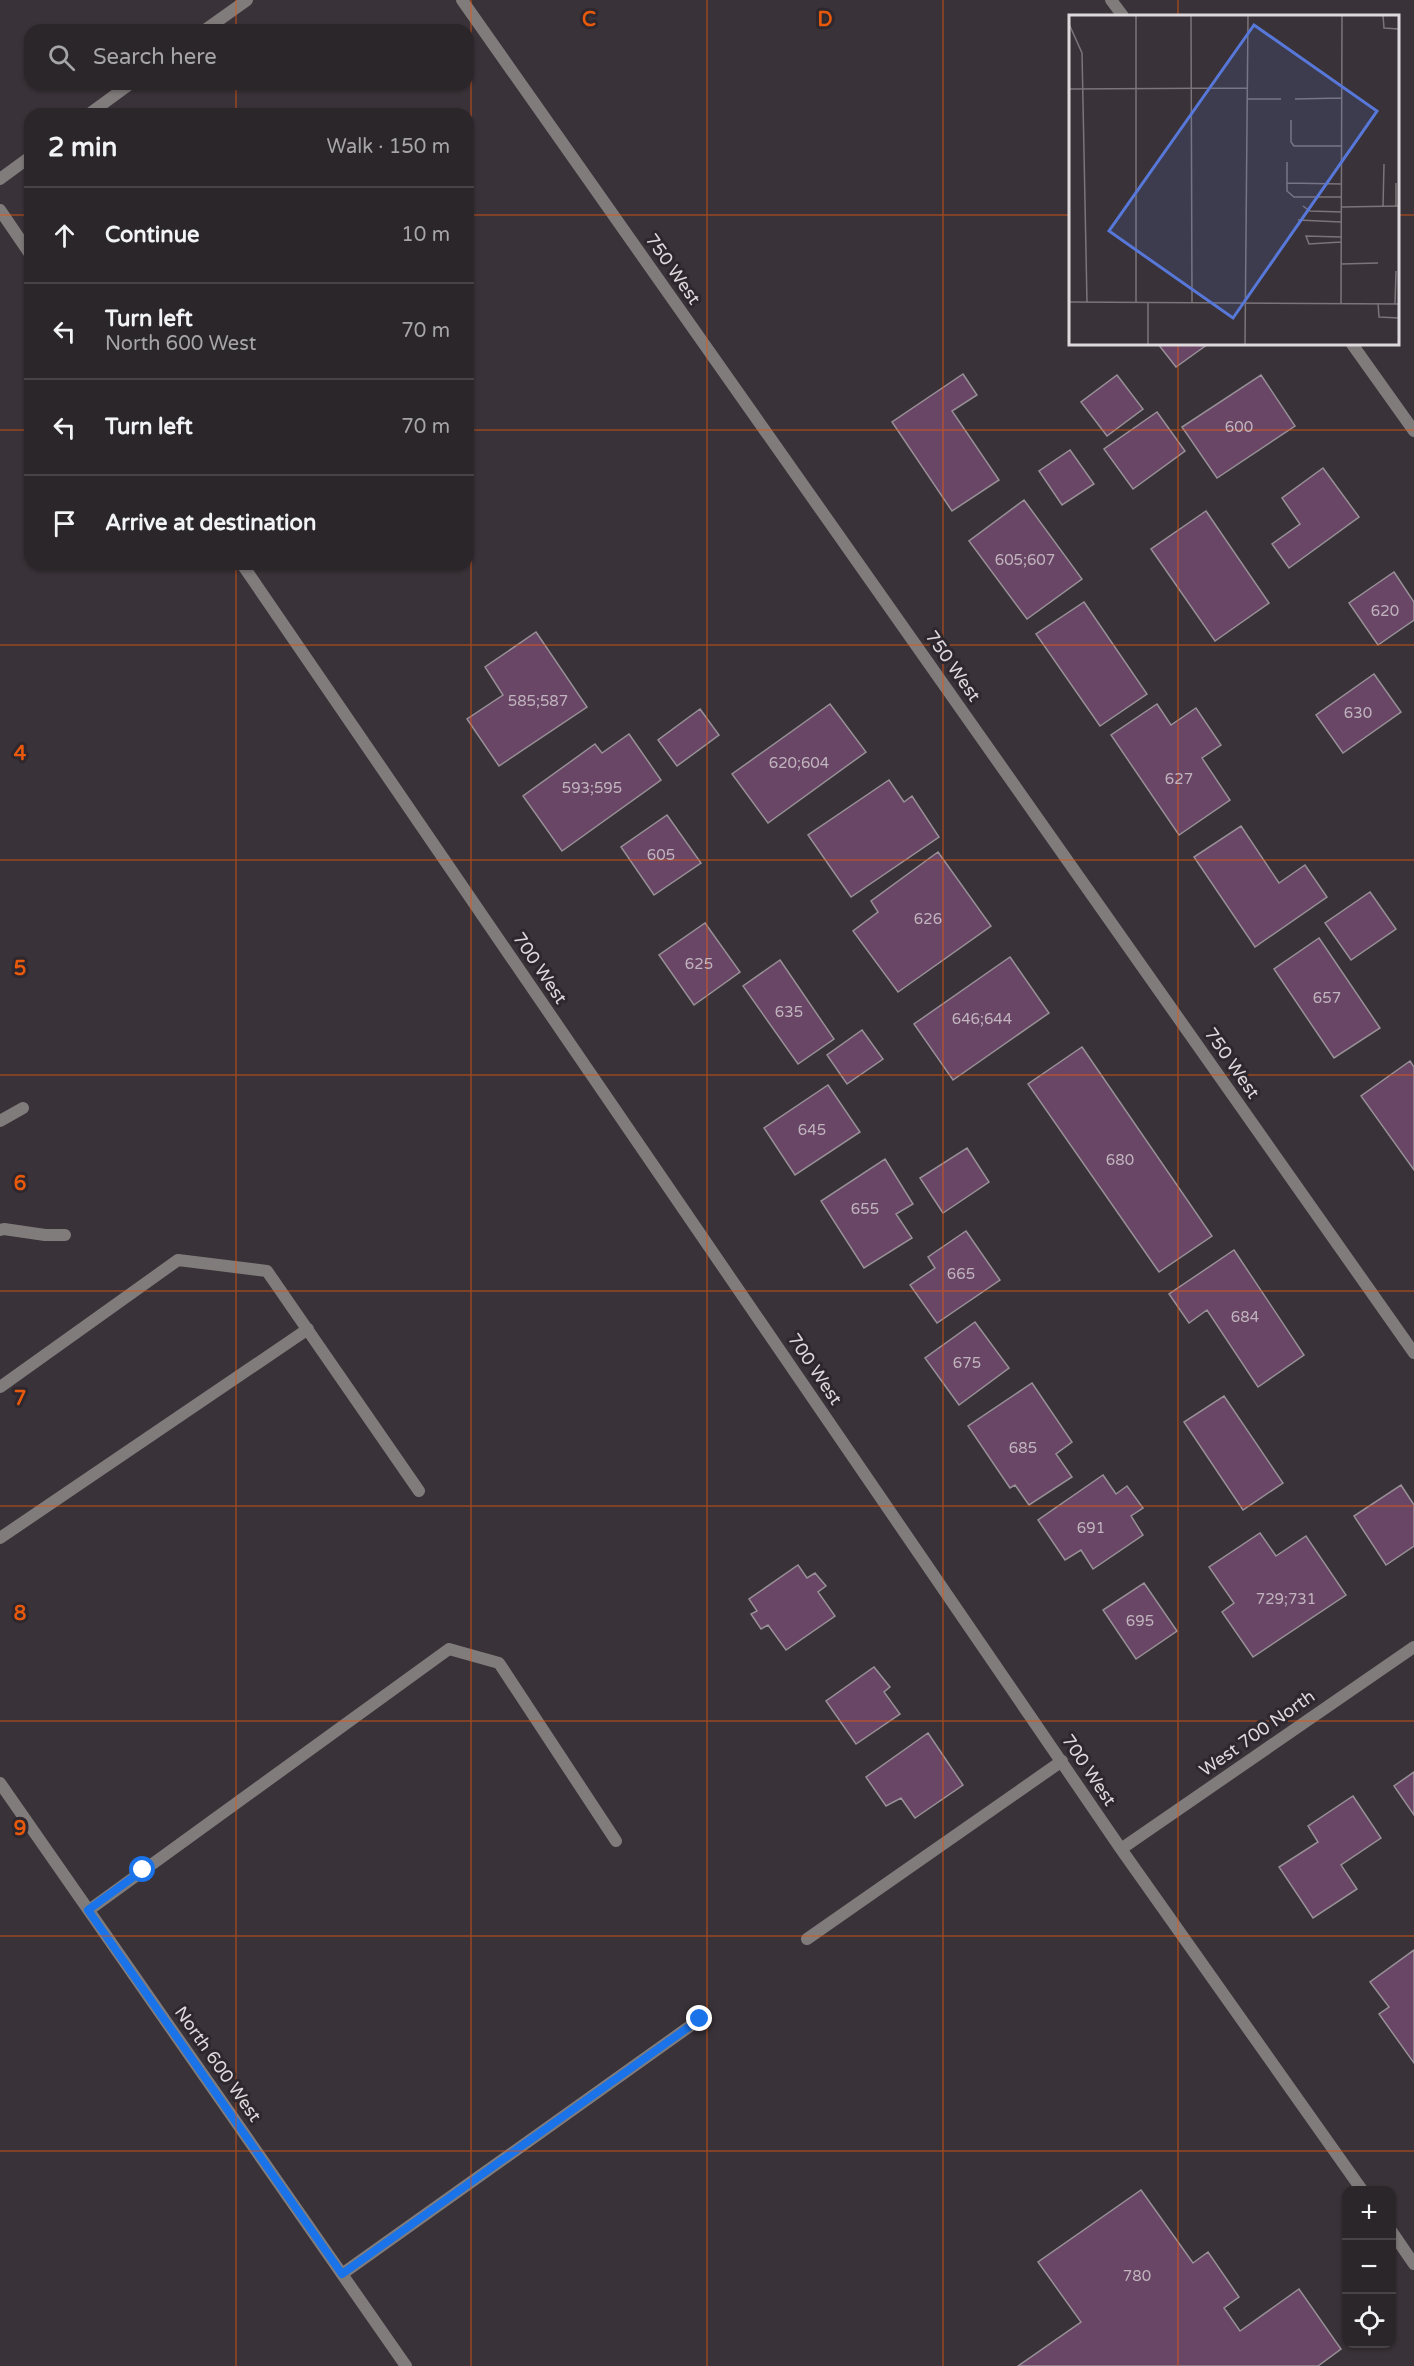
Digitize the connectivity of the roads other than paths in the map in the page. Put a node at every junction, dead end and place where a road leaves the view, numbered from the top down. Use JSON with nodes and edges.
{"nodes":[{"id":1,"x":247,"y":0,"type":"edge"},
{"id":2,"x":462,"y":0,"type":"edge"},
{"id":3,"x":1111,"y":0,"type":"edge"},
{"id":4,"x":1122,"y":15,"type":"edge"},
{"id":5,"x":213,"y":24,"type":"edge"},
{"id":6,"x":122,"y":90,"type":"edge"},
{"id":7,"x":97,"y":108,"type":"edge"},
{"id":8,"x":24,"y":161,"type":"edge"},
{"id":9,"x":0,"y":178,"type":"edge"},
{"id":10,"x":0,"y":210,"type":"edge"},
{"id":11,"x":24,"y":245,"type":"edge"},
{"id":12,"x":1353,"y":345,"type":"edge"},
{"id":13,"x":1414,"y":431,"type":"edge"},
{"id":14,"x":246,"y":570,"type":"edge"},
{"id":15,"x":23,"y":1108,"type":"dead end"},
{"id":16,"x":0,"y":1121,"type":"edge"},
{"id":17,"x":0,"y":1230,"type":"edge"},
{"id":18,"x":65,"y":1235,"type":"dead end"},
{"id":19,"x":308,"y":1329,"type":"junction"},
{"id":20,"x":1414,"y":1353,"type":"edge"},
{"id":21,"x":0,"y":1387,"type":"edge"},
{"id":22,"x":419,"y":1491,"type":"dead end"},
{"id":23,"x":0,"y":1538,"type":"edge"},
{"id":24,"x":1414,"y":1647,"type":"edge"},
{"id":25,"x":1062,"y":1761,"type":"junction"},
{"id":26,"x":0,"y":1783,"type":"edge"},
{"id":27,"x":616,"y":1841,"type":"dead end"},
{"id":28,"x":1121,"y":1849,"type":"junction"},
{"id":29,"x":88,"y":1910,"type":"junction"},
{"id":30,"x":807,"y":1939,"type":"dead end"},
{"id":31,"x":700,"y":2019,"type":"dead end"},
{"id":32,"x":1359,"y":2186,"type":"edge"},
{"id":33,"x":1396,"y":2238,"type":"edge"},
{"id":34,"x":1414,"y":2264,"type":"edge"},
{"id":35,"x":342,"y":2274,"type":"junction"},
{"id":36,"x":406,"y":2366,"type":"edge"}],
"edges":[{"from":1,"to":5,"type":"street"},
{"from":2,"to":20,"type":"street","name":"750 West"},
{"from":3,"to":4,"type":"street"},
{"from":6,"to":7,"type":"street"},
{"from":8,"to":9,"type":"street"},
{"from":10,"to":11,"type":"street"},
{"from":12,"to":13,"type":"street"},
{"from":14,"to":25,"type":"street","name":"700 West"},
{"from":15,"to":16,"type":"street"},
{"from":17,"to":18,"type":"street"},
{"from":19,"to":21,"type":"street"},
{"from":19,"to":22,"type":"street"},
{"from":19,"to":23,"type":"street"},
{"from":24,"to":28,"type":"street","name":"West 700 North"},
{"from":25,"to":28,"type":"street","name":"700 West"},
{"from":25,"to":30,"type":"street"},
{"from":26,"to":29,"type":"street","name":"North 600 West"},
{"from":27,"to":29,"type":"street"},
{"from":28,"to":32,"type":"street","name":"700 West"},
{"from":29,"to":35,"type":"street","name":"North 600 West"},
{"from":31,"to":35,"type":"street"},
{"from":33,"to":34,"type":"street"},
{"from":35,"to":36,"type":"street","name":"North 600 West"}]}
